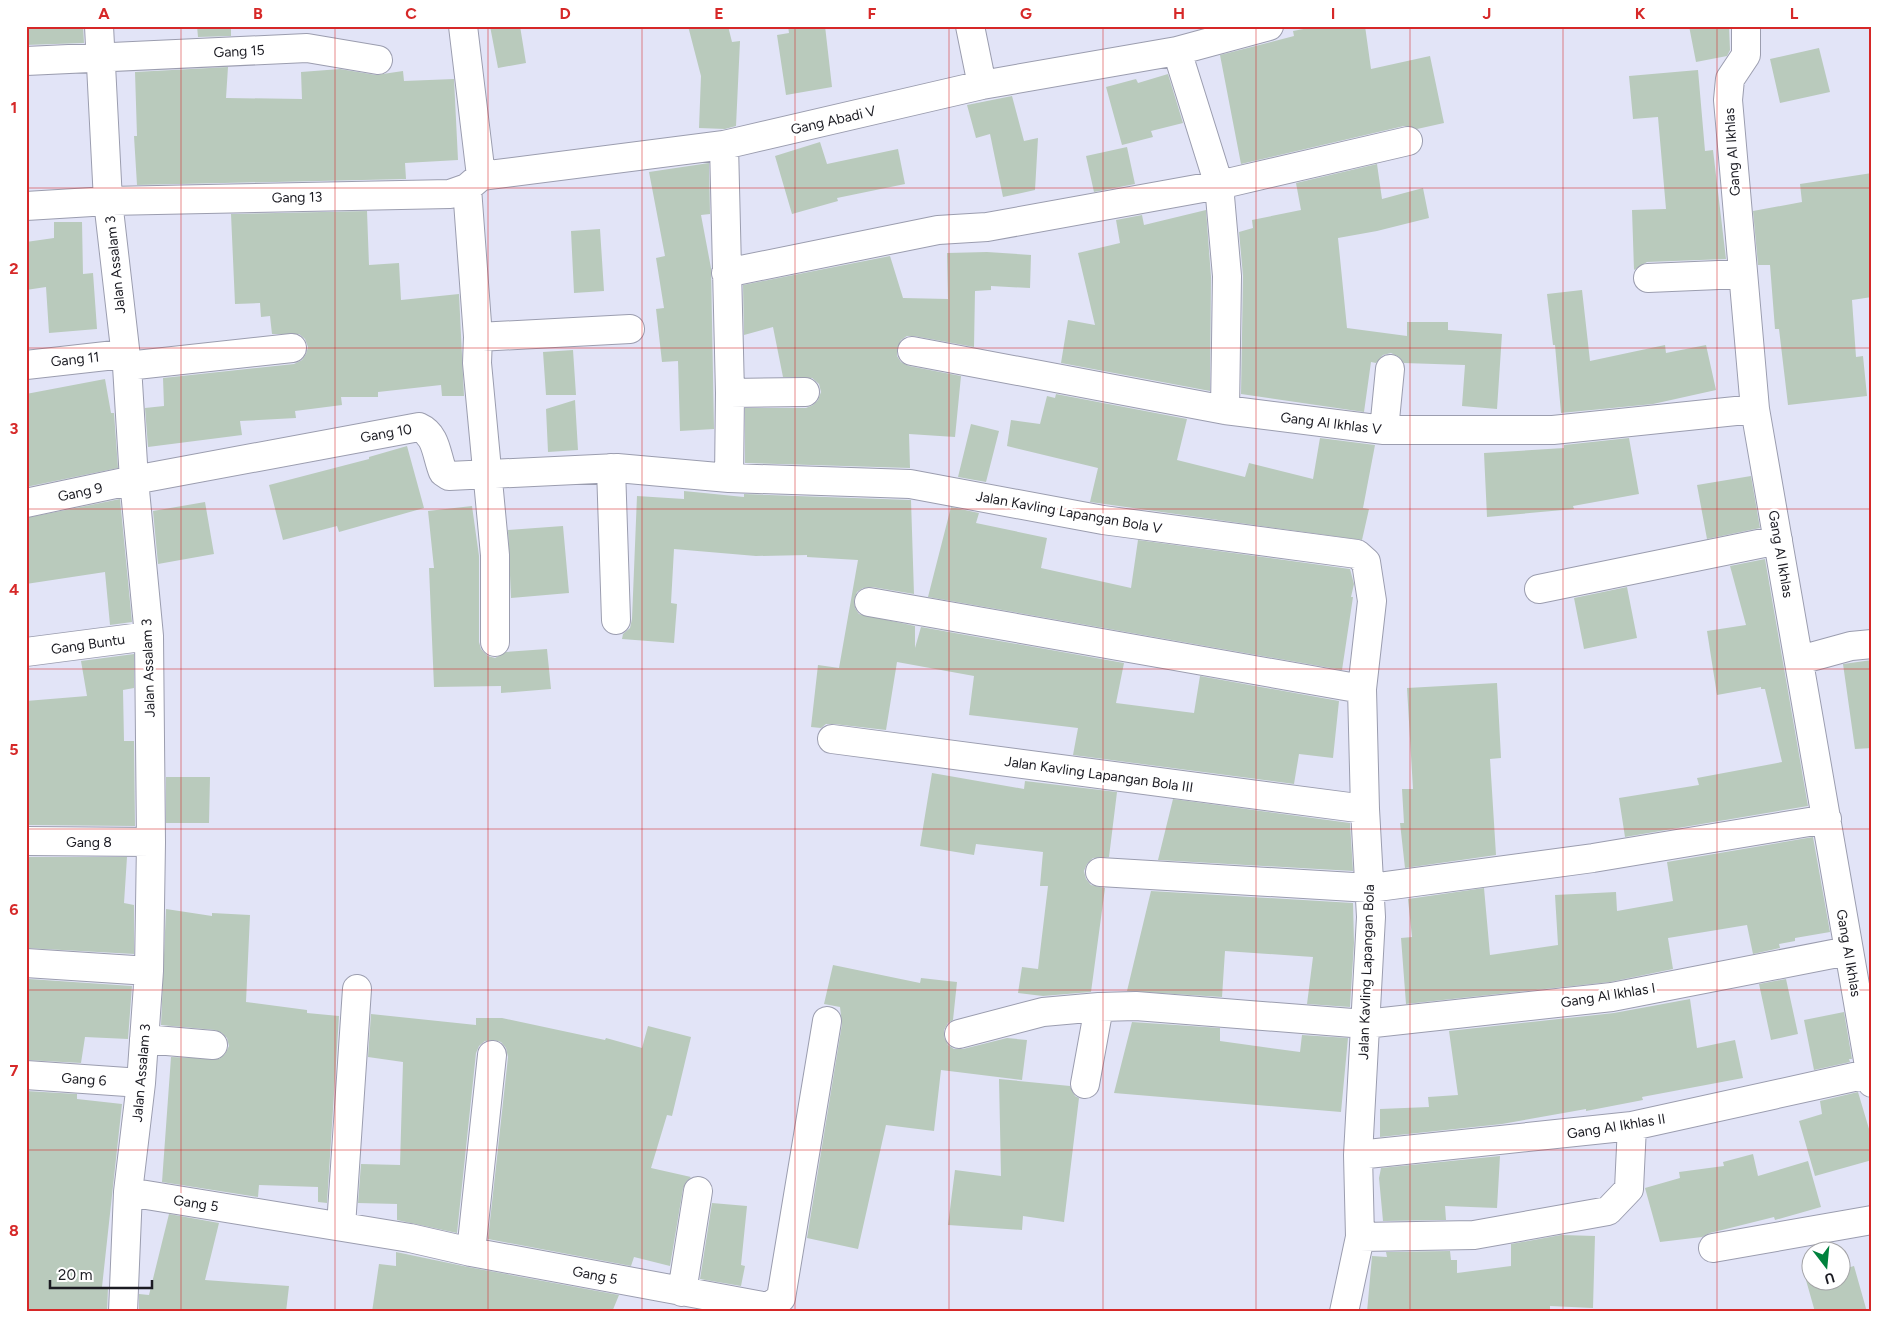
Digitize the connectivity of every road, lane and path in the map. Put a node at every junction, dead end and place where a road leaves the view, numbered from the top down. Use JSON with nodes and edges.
{"nodes":[{"id":1,"x":99,"y":26,"type":"edge"},
{"id":2,"x":463,"y":26,"type":"edge"},
{"id":3,"x":970,"y":26,"type":"edge"},
{"id":4,"x":1268,"y":26,"type":"edge"},
{"id":5,"x":1746,"y":26,"type":"edge"},
{"id":6,"x":307,"y":37,"type":"edge"},
{"id":7,"x":1177,"y":51,"type":"junction"},
{"id":8,"x":100,"y":58,"type":"junction"},
{"id":9,"x":378,"y":60,"type":"dead end"},
{"id":10,"x":26,"y":61,"type":"edge"},
{"id":11,"x":982,"y":85,"type":"junction"},
{"id":12,"x":1408,"y":141,"type":"dead end"},
{"id":13,"x":724,"y":146,"type":"junction"},
{"id":14,"x":474,"y":182,"type":"junction"},
{"id":15,"x":1219,"y":185,"type":"junction"},
{"id":16,"x":108,"y":201,"type":"junction"},
{"id":17,"x":26,"y":206,"type":"edge"},
{"id":18,"x":726,"y":273,"type":"junction"},
{"id":19,"x":1742,"y":274,"type":"junction"},
{"id":20,"x":1648,"y":278,"type":"dead end"},
{"id":21,"x":630,"y":329,"type":"dead end"},
{"id":22,"x":478,"y":337,"type":"junction"},
{"id":23,"x":292,"y":348,"type":"dead end"},
{"id":24,"x":912,"y":351,"type":"dead end"},
{"id":25,"x":126,"y":360,"type":"junction"},
{"id":26,"x":26,"y":364,"type":"edge"},
{"id":27,"x":1390,"y":369,"type":"dead end"},
{"id":28,"x":805,"y":392,"type":"dead end"},
{"id":29,"x":730,"y":393,"type":"junction"},
{"id":30,"x":1755,"y":408,"type":"junction"},
{"id":31,"x":1225,"y":410,"type":"junction"},
{"id":32,"x":1384,"y":430,"type":"junction"},
{"id":33,"x":611,"y":468,"type":"junction"},
{"id":34,"x":486,"y":475,"type":"junction"},
{"id":35,"x":729,"y":478,"type":"junction"},
{"id":36,"x":134,"y":480,"type":"junction"},
{"id":37,"x":26,"y":503,"type":"edge"},
{"id":38,"x":1778,"y":540,"type":"junction"},
{"id":39,"x":1539,"y":589,"type":"dead end"},
{"id":40,"x":1372,"y":601,"type":"joint"},
{"id":41,"x":869,"y":602,"type":"dead end"},
{"id":42,"x":616,"y":620,"type":"dead end"},
{"id":43,"x":149,"y":636,"type":"junction"},
{"id":44,"x":495,"y":642,"type":"dead end"},
{"id":45,"x":1872,"y":644,"type":"edge"},
{"id":46,"x":26,"y":652,"type":"edge"},
{"id":47,"x":1800,"y":660,"type":"junction"},
{"id":48,"x":1362,"y":689,"type":"junction"},
{"id":49,"x":832,"y":739,"type":"dead end"},
{"id":50,"x":1365,"y":810,"type":"junction"},
{"id":51,"x":1828,"y":819,"type":"junction"},
{"id":52,"x":26,"y":841,"type":"edge"},
{"id":53,"x":151,"y":842,"type":"junction"},
{"id":54,"x":1100,"y":872,"type":"dead end"},
{"id":55,"x":1370,"y":888,"type":"junction"},
{"id":56,"x":1848,"y":950,"type":"junction"},
{"id":57,"x":26,"y":963,"type":"edge"},
{"id":58,"x":149,"y":970,"type":"junction"},
{"id":59,"x":356,"y":989,"type":"dead end"},
{"id":60,"x":1099,"y":1007,"type":"junction"},
{"id":61,"x":827,"y":1021,"type":"dead end"},
{"id":62,"x":1365,"y":1024,"type":"junction"},
{"id":63,"x":959,"y":1034,"type":"dead end"},
{"id":64,"x":144,"y":1039,"type":"junction"},
{"id":65,"x":213,"y":1045,"type":"dead end"},
{"id":66,"x":492,"y":1055,"type":"dead end"},
{"id":67,"x":26,"y":1074,"type":"edge"},
{"id":68,"x":1871,"y":1077,"type":"edge"},
{"id":69,"x":141,"y":1083,"type":"junction"},
{"id":70,"x":1085,"y":1084,"type":"dead end"},
{"id":71,"x":1632,"y":1126,"type":"junction"},
{"id":72,"x":1358,"y":1155,"type":"junction"},
{"id":73,"x":698,"y":1190,"type":"dead end"},
{"id":74,"x":128,"y":1192,"type":"junction"},
{"id":75,"x":1872,"y":1220,"type":"edge"},
{"id":76,"x":340,"y":1226,"type":"junction"},
{"id":77,"x":1360,"y":1236,"type":"junction"},
{"id":78,"x":1713,"y":1248,"type":"dead end"},
{"id":79,"x":471,"y":1252,"type":"junction"},
{"id":80,"x":682,"y":1292,"type":"junction"},
{"id":81,"x":122,"y":1312,"type":"edge"},
{"id":82,"x":1344,"y":1312,"type":"edge"}],
"edges":[{"from":1,"to":8,"type":"street","name":"Jalan Assalam 3"},
{"from":2,"to":14,"type":"street"},
{"from":3,"to":11,"type":"street"},
{"from":4,"to":7,"type":"street","name":"Gang Abadi V"},
{"from":5,"to":19,"type":"street","name":"Gang Al Ikhlas"},
{"from":6,"to":8,"type":"street","name":"Gang 15"},
{"from":6,"to":9,"type":"street","name":"Gang 15"},
{"from":7,"to":11,"type":"street","name":"Gang Abadi V"},
{"from":7,"to":15,"type":"street"},
{"from":8,"to":10,"type":"street","name":"Gang 15"},
{"from":8,"to":16,"type":"street","name":"Jalan Assalam 3"},
{"from":11,"to":13,"type":"street","name":"Gang Abadi V"},
{"from":12,"to":15,"type":"street"},
{"from":13,"to":14,"type":"street","name":"Gang Abadi V"},
{"from":13,"to":18,"type":"street"},
{"from":14,"to":16,"type":"street","name":"Gang 13"},
{"from":14,"to":22,"type":"street"},
{"from":15,"to":18,"type":"street"},
{"from":15,"to":31,"type":"street"},
{"from":16,"to":17,"type":"street","name":"Gang 13"},
{"from":16,"to":25,"type":"street","name":"Jalan Assalam 3"},
{"from":18,"to":29,"type":"street"},
{"from":19,"to":20,"type":"street"},
{"from":19,"to":30,"type":"street","name":"Gang Al Ikhlas"},
{"from":21,"to":22,"type":"street"},
{"from":22,"to":34,"type":"street"},
{"from":23,"to":25,"type":"street","name":"Gang 11"},
{"from":24,"to":31,"type":"street","name":"Gang Al Ikhlas V"},
{"from":25,"to":26,"type":"street","name":"Gang 11"},
{"from":25,"to":36,"type":"street","name":"Jalan Assalam 3"},
{"from":27,"to":32,"type":"street"},
{"from":28,"to":29,"type":"street"},
{"from":29,"to":35,"type":"street"},
{"from":30,"to":32,"type":"street","name":"Gang Al Ikhlas V"},
{"from":30,"to":38,"type":"street","name":"Gang Al Ikhlas"},
{"from":31,"to":32,"type":"street","name":"Gang Al Ikhlas V"},
{"from":33,"to":34,"type":"street","name":"Gang 10"},
{"from":33,"to":35,"type":"street","name":"Gang 10"},
{"from":33,"to":42,"type":"street"},
{"from":34,"to":36,"type":"street","name":"Gang 10"},
{"from":34,"to":44,"type":"street"},
{"from":35,"to":40,"type":"street","name":"Jalan Kavling Lapangan Bola V"},
{"from":36,"to":37,"type":"street","name":"Gang 9"},
{"from":36,"to":43,"type":"street","name":"Jalan Assalam 3"},
{"from":38,"to":39,"type":"street"},
{"from":38,"to":47,"type":"street","name":"Gang Al Ikhlas"},
{"from":40,"to":48,"type":"street","name":"Jalan Kavling Lapangan Bola"},
{"from":41,"to":48,"type":"street"},
{"from":43,"to":46,"type":"street","name":"Gang Buntu"},
{"from":43,"to":53,"type":"street","name":"Jalan Assalam 3"},
{"from":45,"to":47,"type":"street"},
{"from":47,"to":51,"type":"street","name":"Gang Al Ikhlas"},
{"from":48,"to":50,"type":"street","name":"Jalan Kavling Lapangan Bola"},
{"from":49,"to":50,"type":"street","name":"Jalan Kavling Lapangan Bola III"},
{"from":50,"to":55,"type":"street","name":"Jalan Kavling Lapangan Bola"},
{"from":51,"to":55,"type":"street"},
{"from":51,"to":56,"type":"street","name":"Gang Al Ikhlas"},
{"from":52,"to":53,"type":"street","name":"Gang 8"},
{"from":53,"to":58,"type":"street","name":"Jalan Assalam 3"},
{"from":54,"to":55,"type":"street"},
{"from":55,"to":62,"type":"street","name":"Jalan Kavling Lapangan Bola"},
{"from":56,"to":62,"type":"street","name":"Gang Al Ikhlas I"},
{"from":56,"to":68,"type":"street","name":"Gang Al Ikhlas"},
{"from":57,"to":58,"type":"street"},
{"from":58,"to":64,"type":"street","name":"Jalan Assalam 3"},
{"from":59,"to":76,"type":"street"},
{"from":60,"to":62,"type":"street","name":"Gang Al Ikhlas I"},
{"from":60,"to":63,"type":"street","name":"Gang Al Ikhlas I"},
{"from":60,"to":70,"type":"street"},
{"from":61,"to":80,"type":"street","name":"Gang 5"},
{"from":62,"to":72,"type":"street","name":"Jalan Kavling Lapangan Bola"},
{"from":64,"to":65,"type":"street"},
{"from":64,"to":69,"type":"street","name":"Jalan Assalam 3"},
{"from":66,"to":79,"type":"street"},
{"from":67,"to":69,"type":"street","name":"Gang 6"},
{"from":68,"to":71,"type":"street","name":"Gang Al Ikhlas II"},
{"from":69,"to":74,"type":"street","name":"Jalan Assalam 3"},
{"from":71,"to":72,"type":"street","name":"Gang Al Ikhlas II"},
{"from":71,"to":77,"type":"street"},
{"from":72,"to":77,"type":"street","name":"Jalan Kavling Lapangan Bola"},
{"from":73,"to":80,"type":"street"},
{"from":74,"to":76,"type":"street","name":"Gang 5"},
{"from":74,"to":81,"type":"street","name":"Jalan Assalam 3"},
{"from":75,"to":78,"type":"street"},
{"from":76,"to":79,"type":"street","name":"Gang 5"},
{"from":77,"to":82,"type":"street","name":"Jalan Kavling Lapangan Bola"},
{"from":79,"to":80,"type":"street","name":"Gang 5"}]}
